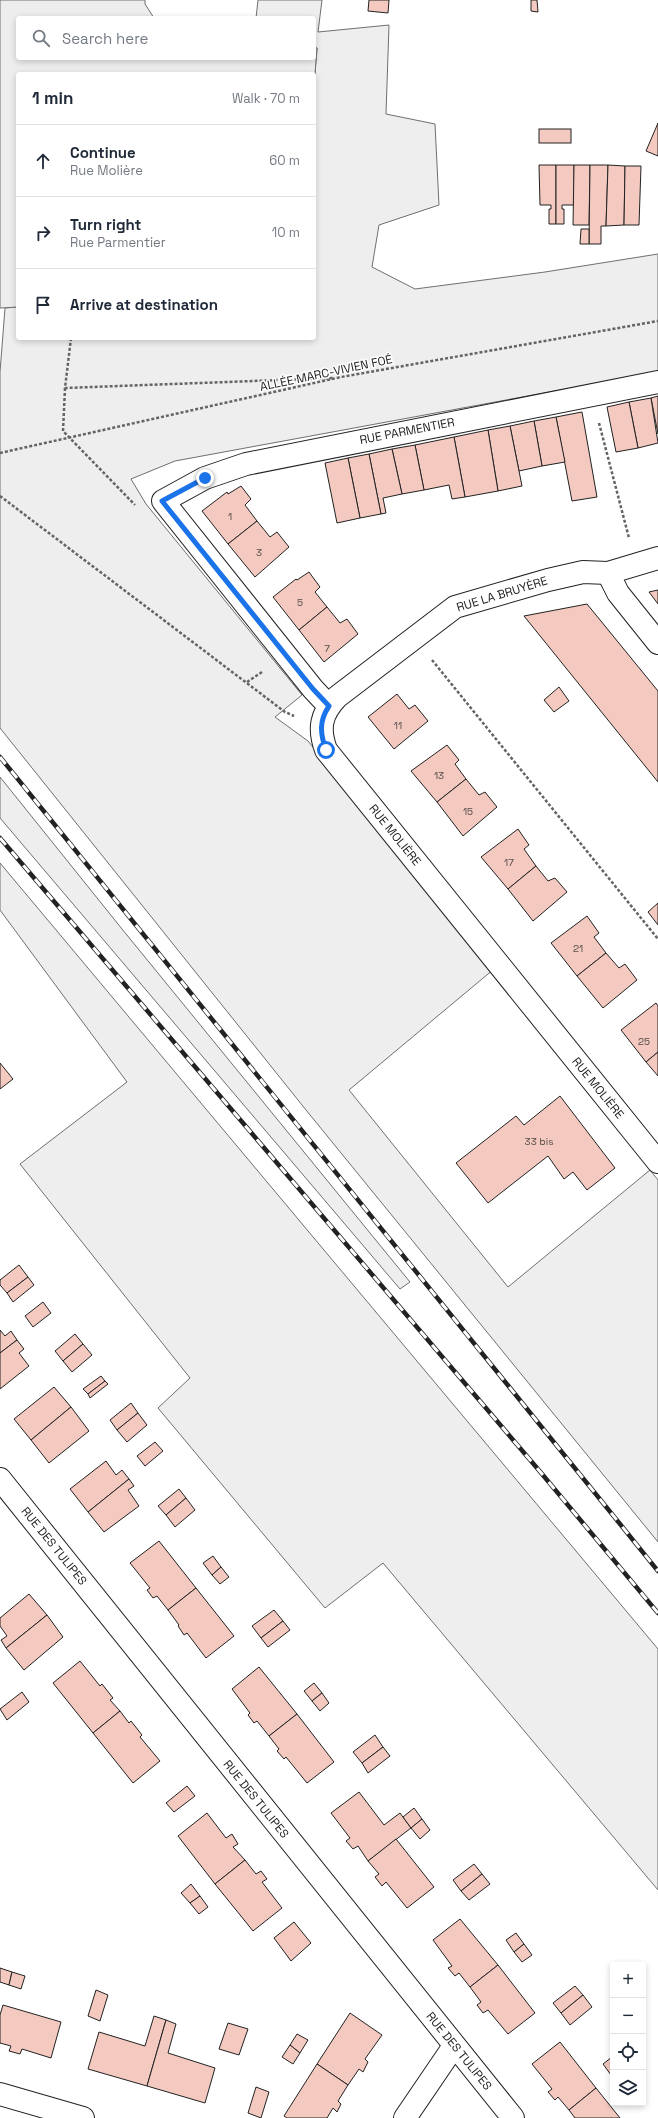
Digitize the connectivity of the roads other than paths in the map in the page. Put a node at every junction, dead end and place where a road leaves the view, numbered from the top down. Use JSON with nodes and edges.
{"nodes":[{"id":1,"x":658,"y":382,"type":"edge"},
{"id":2,"x":648,"y":560,"type":"edge"},
{"id":3,"x":608,"y":573,"type":"junction"},
{"id":4,"x":658,"y":643,"type":"edge"},
{"id":5,"x":329,"y":706,"type":"junction"},
{"id":6,"x":658,"y":1162,"type":"edge"},
{"id":7,"x":0,"y":1480,"type":"edge"},
{"id":8,"x":454,"y":2046,"type":"junction"},
{"id":9,"x":0,"y":2094,"type":"edge"},
{"id":10,"x":83,"y":2118,"type":"edge"},
{"id":11,"x":405,"y":2118,"type":"edge"},
{"id":12,"x":513,"y":2118,"type":"edge"}],
"edges":[{"from":1,"to":5,"type":"street","name":"RUE PARMENTIER"},
{"from":2,"to":3,"type":"street","name":"RUE LA BRUYÈRE"},
{"from":3,"to":4,"type":"street"},
{"from":3,"to":5,"type":"street","name":"RUE LA BRUYÈRE"},
{"from":5,"to":6,"type":"street","name":"RUE MOLIÈRE"},
{"from":7,"to":8,"type":"street","name":"RUE DES TULIPES"},
{"from":8,"to":11,"type":"street"},
{"from":8,"to":12,"type":"street","name":"RUE DES TULIPES"},
{"from":9,"to":10,"type":"street"}]}
